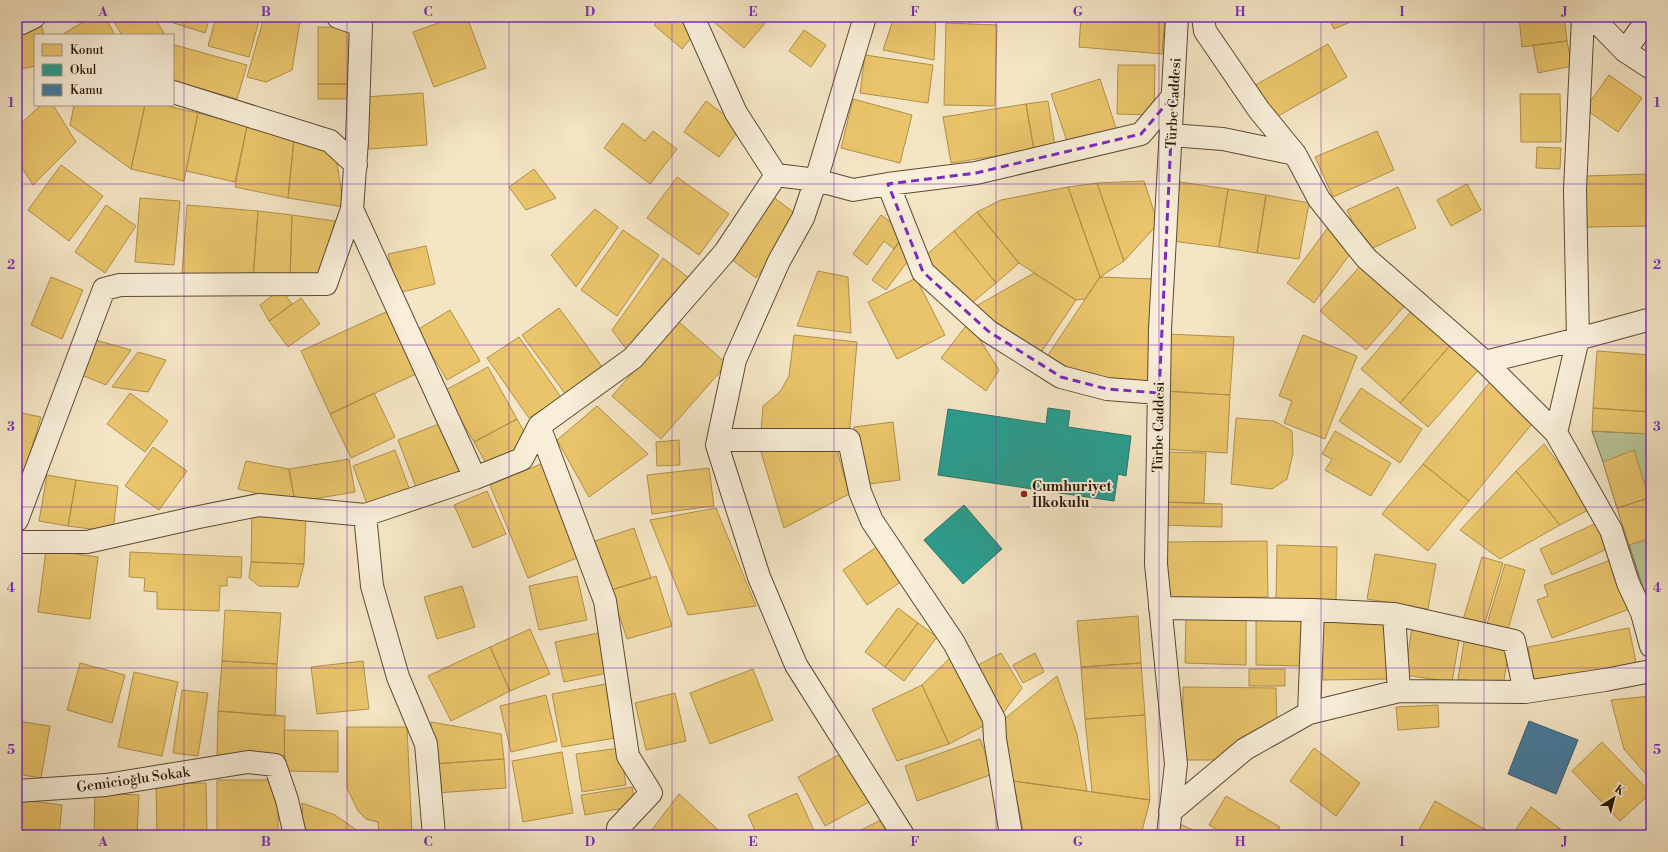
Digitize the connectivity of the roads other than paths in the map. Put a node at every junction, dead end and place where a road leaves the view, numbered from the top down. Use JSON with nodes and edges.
{"nodes":[{"id":1,"x":34,"y":17,"type":"edge"},
{"id":2,"x":338,"y":17,"type":"edge"},
{"id":3,"x":693,"y":17,"type":"edge"},
{"id":4,"x":865,"y":17,"type":"edge"},
{"id":5,"x":1177,"y":17,"type":"edge"},
{"id":6,"x":1203,"y":17,"type":"edge"},
{"id":7,"x":1583,"y":17,"type":"edge"},
{"id":8,"x":1592,"y":17,"type":"edge"},
{"id":9,"x":1649,"y":17,"type":"edge"},
{"id":10,"x":17,"y":22,"type":"edge"},
{"id":11,"x":1625,"y":51,"type":"junction"},
{"id":12,"x":1651,"y":68,"type":"edge"},
{"id":13,"x":174,"y":92,"type":"edge"},
{"id":14,"x":1173,"y":96,"type":"junction"},
{"id":15,"x":1171,"y":135,"type":"junction"},
{"id":16,"x":1295,"y":154,"type":"junction"},
{"id":17,"x":356,"y":165,"type":"junction"},
{"id":18,"x":776,"y":175,"type":"junction"},
{"id":19,"x":816,"y":180,"type":"junction"},
{"id":20,"x":888,"y":184,"type":"junction"},
{"id":21,"x":352,"y":209,"type":"junction"},
{"id":22,"x":1651,"y":319,"type":"edge"},
{"id":23,"x":1578,"y":339,"type":"junction"},
{"id":24,"x":1484,"y":362,"type":"junction"},
{"id":25,"x":1159,"y":393,"type":"junction"},
{"id":26,"x":539,"y":426,"type":"junction"},
{"id":27,"x":1556,"y":433,"type":"junction"},
{"id":28,"x":718,"y":440,"type":"junction"},
{"id":29,"x":475,"y":478,"type":"junction"},
{"id":30,"x":365,"y":515,"type":"junction"},
{"id":31,"x":17,"y":520,"type":"edge"},
{"id":32,"x":17,"y":542,"type":"edge"},
{"id":33,"x":1160,"y":608,"type":"junction"},
{"id":34,"x":1312,"y":610,"type":"junction"},
{"id":35,"x":1394,"y":614,"type":"junction"},
{"id":36,"x":1651,"y":646,"type":"edge"},
{"id":37,"x":1651,"y":671,"type":"edge"},
{"id":38,"x":1399,"y":691,"type":"junction"},
{"id":39,"x":1525,"y":692,"type":"junction"},
{"id":40,"x":1309,"y":713,"type":"junction"},
{"id":41,"x":17,"y":791,"type":"edge"},
{"id":42,"x":1170,"y":812,"type":"junction"},
{"id":43,"x":295,"y":835,"type":"edge"},
{"id":44,"x":434,"y":835,"type":"edge"},
{"id":45,"x":618,"y":835,"type":"edge"},
{"id":46,"x":903,"y":835,"type":"edge"},
{"id":47,"x":1011,"y":835,"type":"edge"},
{"id":48,"x":1168,"y":835,"type":"edge"}],
"edges":[{"from":1,"to":10,"type":"street"},
{"from":2,"to":17,"type":"street"},
{"from":3,"to":18,"type":"street"},
{"from":4,"to":19,"type":"street"},
{"from":5,"to":14,"type":"street","name":"Türbe Caddesi"},
{"from":6,"to":16,"type":"street"},
{"from":7,"to":23,"type":"street"},
{"from":8,"to":11,"type":"street"},
{"from":9,"to":11,"type":"street"},
{"from":11,"to":12,"type":"street"},
{"from":13,"to":17,"type":"street"},
{"from":14,"to":15,"type":"street","name":"Türbe Caddesi"},
{"from":14,"to":20,"type":"street"},
{"from":15,"to":16,"type":"street"},
{"from":15,"to":25,"type":"street","name":"Türbe Caddesi"},
{"from":16,"to":24,"type":"street"},
{"from":17,"to":21,"type":"street"},
{"from":18,"to":19,"type":"street"},
{"from":18,"to":26,"type":"street"},
{"from":19,"to":20,"type":"street"},
{"from":19,"to":28,"type":"street"},
{"from":20,"to":25,"type":"street"},
{"from":21,"to":29,"type":"street"},
{"from":21,"to":31,"type":"street"},
{"from":22,"to":23,"type":"street"},
{"from":23,"to":24,"type":"street"},
{"from":23,"to":27,"type":"street"},
{"from":24,"to":27,"type":"street"},
{"from":25,"to":33,"type":"street","name":"Türbe Caddesi"},
{"from":26,"to":29,"type":"street"},
{"from":26,"to":45,"type":"street"},
{"from":27,"to":36,"type":"street"},
{"from":28,"to":46,"type":"street"},
{"from":28,"to":47,"type":"street"},
{"from":29,"to":30,"type":"street"},
{"from":30,"to":32,"type":"street"},
{"from":30,"to":44,"type":"street"},
{"from":33,"to":34,"type":"street"},
{"from":33,"to":42,"type":"street","name":"Türbe Caddesi"},
{"from":34,"to":35,"type":"street"},
{"from":34,"to":40,"type":"street"},
{"from":35,"to":38,"type":"street"},
{"from":35,"to":39,"type":"street"},
{"from":37,"to":39,"type":"street"},
{"from":38,"to":39,"type":"street"},
{"from":38,"to":40,"type":"street"},
{"from":40,"to":42,"type":"street"},
{"from":41,"to":43,"type":"street","name":"Gemicioğlu Sokak"},
{"from":42,"to":48,"type":"street","name":"Türbe Caddesi"}]}
